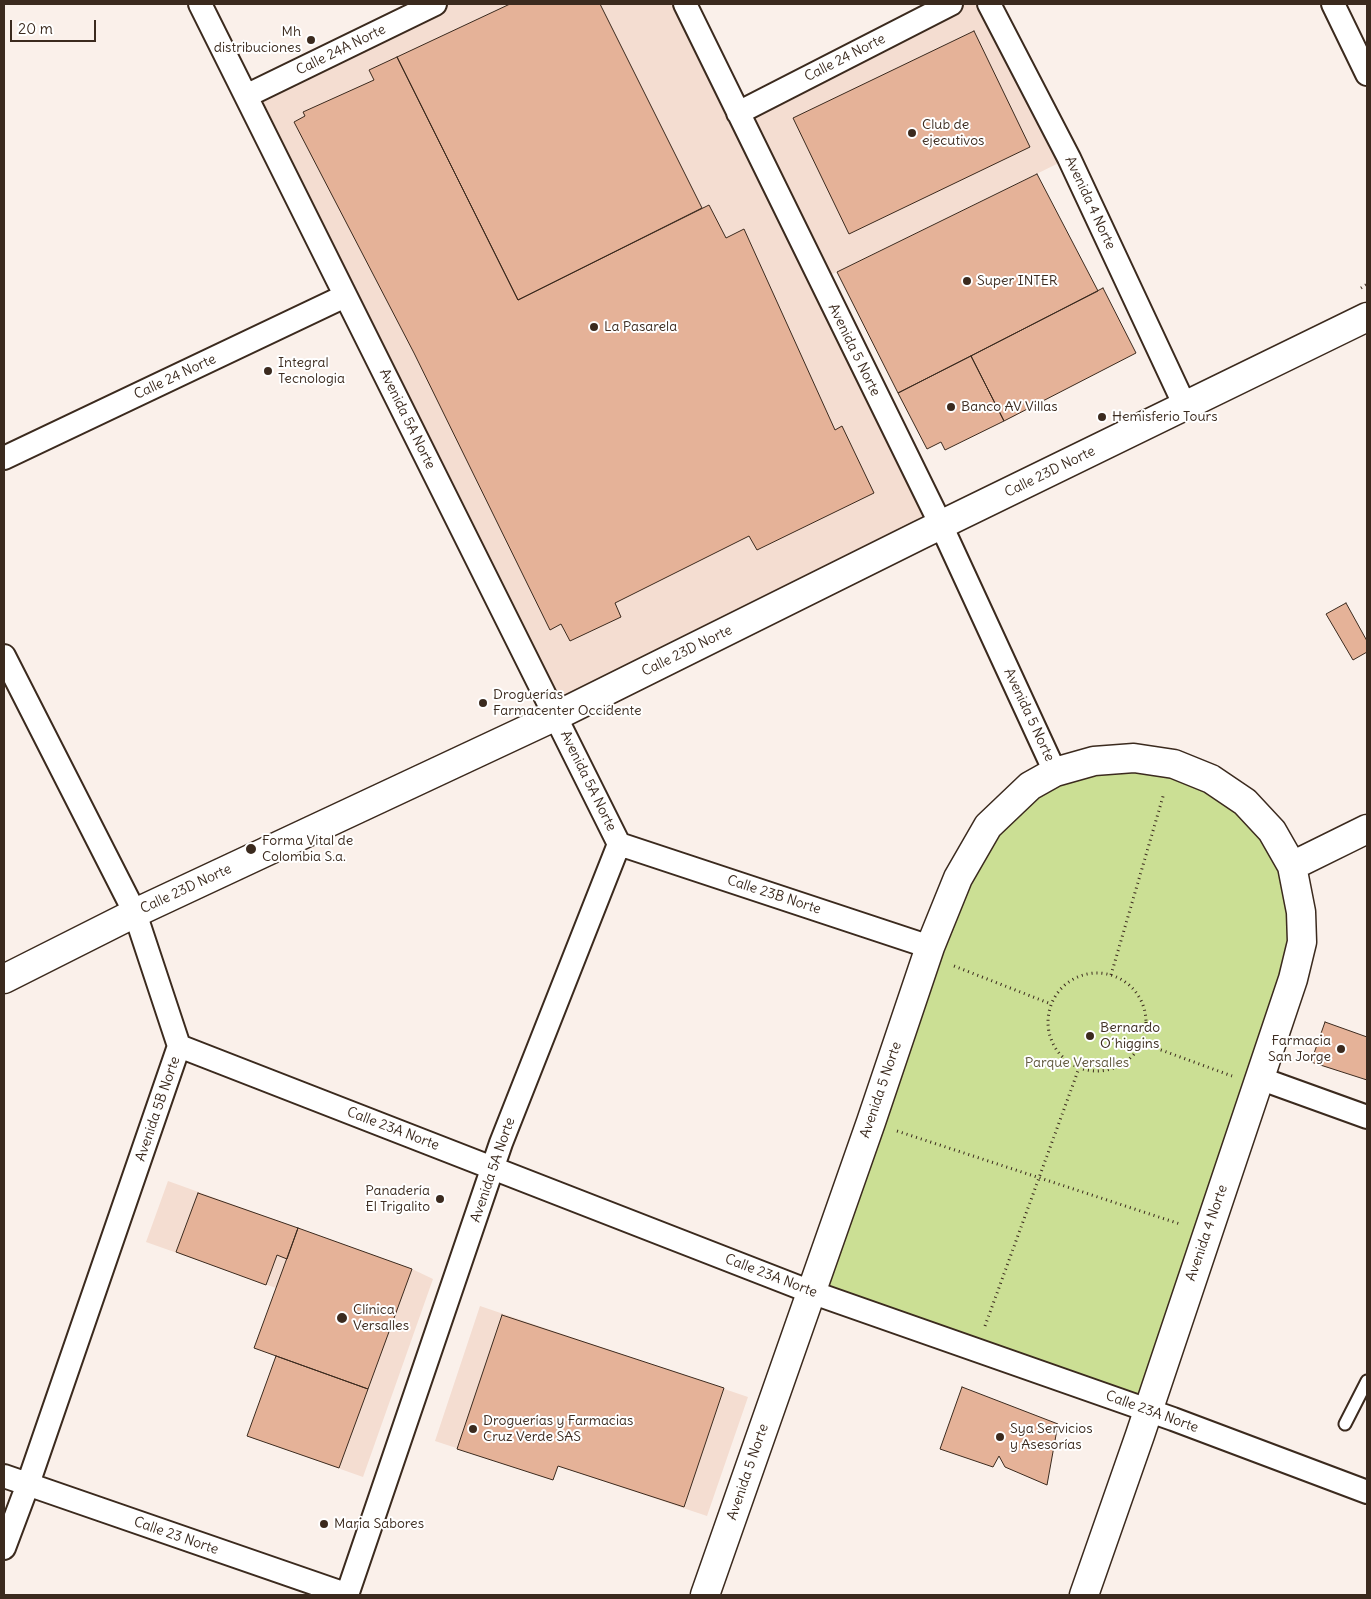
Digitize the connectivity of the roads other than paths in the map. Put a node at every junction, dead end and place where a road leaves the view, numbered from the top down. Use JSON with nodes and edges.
{"nodes":[{"id":1,"x":200,"y":4,"type":"edge"},
{"id":2,"x":435,"y":4,"type":"edge"},
{"id":3,"x":685,"y":4,"type":"edge"},
{"id":4,"x":951,"y":4,"type":"edge"},
{"id":5,"x":989,"y":4,"type":"edge"},
{"id":6,"x":1333,"y":4,"type":"edge"},
{"id":7,"x":1367,"y":74,"type":"edge"},
{"id":8,"x":246,"y":96,"type":"junction"},
{"id":9,"x":738,"y":113,"type":"junction"},
{"id":10,"x":345,"y":296,"type":"junction"},
{"id":11,"x":1367,"y":317,"type":"edge"},
{"id":12,"x":1185,"y":406,"type":"junction"},
{"id":13,"x":4,"y":458,"type":"edge"},
{"id":14,"x":940,"y":525,"type":"junction"},
{"id":15,"x":4,"y":656,"type":"edge"},
{"id":16,"x":556,"y":716,"type":"junction"},
{"id":17,"x":1056,"y":772,"type":"junction"},
{"id":18,"x":1367,"y":829,"type":"edge"},
{"id":19,"x":619,"y":844,"type":"junction"},
{"id":20,"x":1292,"y":866,"type":"junction"},
{"id":21,"x":136,"y":913,"type":"junction"},
{"id":22,"x":930,"y":947,"type":"junction"},
{"id":23,"x":4,"y":979,"type":"edge"},
{"id":24,"x":179,"y":1046,"type":"junction"},
{"id":25,"x":1260,"y":1078,"type":"junction"},
{"id":26,"x":1367,"y":1117,"type":"edge"},
{"id":27,"x":493,"y":1168,"type":"junction"},
{"id":28,"x":811,"y":1292,"type":"junction"},
{"id":29,"x":1367,"y":1382,"type":"edge"},
{"id":30,"x":1148,"y":1410,"type":"junction"},
{"id":31,"x":1345,"y":1424,"type":"dead end"},
{"id":32,"x":4,"y":1476,"type":"edge"},
{"id":33,"x":28,"y":1484,"type":"junction"},
{"id":34,"x":1367,"y":1492,"type":"edge"},
{"id":35,"x":4,"y":1548,"type":"edge"},
{"id":36,"x":348,"y":1595,"type":"edge"},
{"id":37,"x":705,"y":1595,"type":"edge"},
{"id":38,"x":1084,"y":1595,"type":"edge"}],
"edges":[{"from":1,"to":8,"type":"street","name":"Avenida 5A Norte"},
{"from":2,"to":8,"type":"street","name":"Calle 24A Norte"},
{"from":3,"to":9,"type":"street","name":"Avenida 5 Norte"},
{"from":4,"to":9,"type":"street","name":"Calle 24 Norte"},
{"from":5,"to":12,"type":"street","name":"Avenida 4 Norte"},
{"from":6,"to":7,"type":"street"},
{"from":8,"to":10,"type":"street","name":"Avenida 5A Norte"},
{"from":9,"to":14,"type":"street","name":"Avenida 5 Norte"},
{"from":10,"to":13,"type":"street","name":"Calle 24 Norte"},
{"from":10,"to":16,"type":"street","name":"Avenida 5A Norte"},
{"from":11,"to":12,"type":"street","name":"Calle 23D Norte"},
{"from":12,"to":14,"type":"street","name":"Calle 23D Norte"},
{"from":14,"to":16,"type":"street","name":"Calle 23D Norte"},
{"from":14,"to":17,"type":"street","name":"Avenida 5 Norte"},
{"from":15,"to":21,"type":"street","name":"Avenida 5B Norte"},
{"from":16,"to":19,"type":"street","name":"Avenida 5A Norte"},
{"from":16,"to":21,"type":"street","name":"Calle 23D Norte"},
{"from":17,"to":20,"type":"street","name":"Avenida 4 Norte"},
{"from":17,"to":22,"type":"street","name":"Avenida 5 Norte"},
{"from":18,"to":20,"type":"street"},
{"from":19,"to":22,"type":"street","name":"Calle 23B Norte"},
{"from":19,"to":27,"type":"street","name":"Avenida 5A Norte"},
{"from":20,"to":25,"type":"street","name":"Avenida 4 Norte"},
{"from":21,"to":23,"type":"street","name":"Calle 23D Norte"},
{"from":21,"to":24,"type":"street","name":"Avenida 5B Norte"},
{"from":22,"to":28,"type":"street","name":"Avenida 5 Norte"},
{"from":24,"to":27,"type":"street","name":"Calle 23A Norte"},
{"from":24,"to":33,"type":"street","name":"Avenida 5B Norte"},
{"from":25,"to":26,"type":"street"},
{"from":25,"to":30,"type":"street","name":"Avenida 4 Norte"},
{"from":27,"to":28,"type":"street","name":"Calle 23A Norte"},
{"from":27,"to":36,"type":"street","name":"Avenida 5A Norte"},
{"from":28,"to":30,"type":"street","name":"Calle 23A Norte"},
{"from":28,"to":37,"type":"street","name":"Avenida 5 Norte"},
{"from":29,"to":31,"type":"lane"},
{"from":30,"to":34,"type":"street","name":"Calle 23A Norte"},
{"from":30,"to":38,"type":"street","name":"Avenida 4 Norte"},
{"from":32,"to":33,"type":"street","name":"Calle 23 Norte"},
{"from":33,"to":35,"type":"street","name":"Avenida 5B Norte"},
{"from":33,"to":36,"type":"street","name":"Calle 23 Norte"}]}
